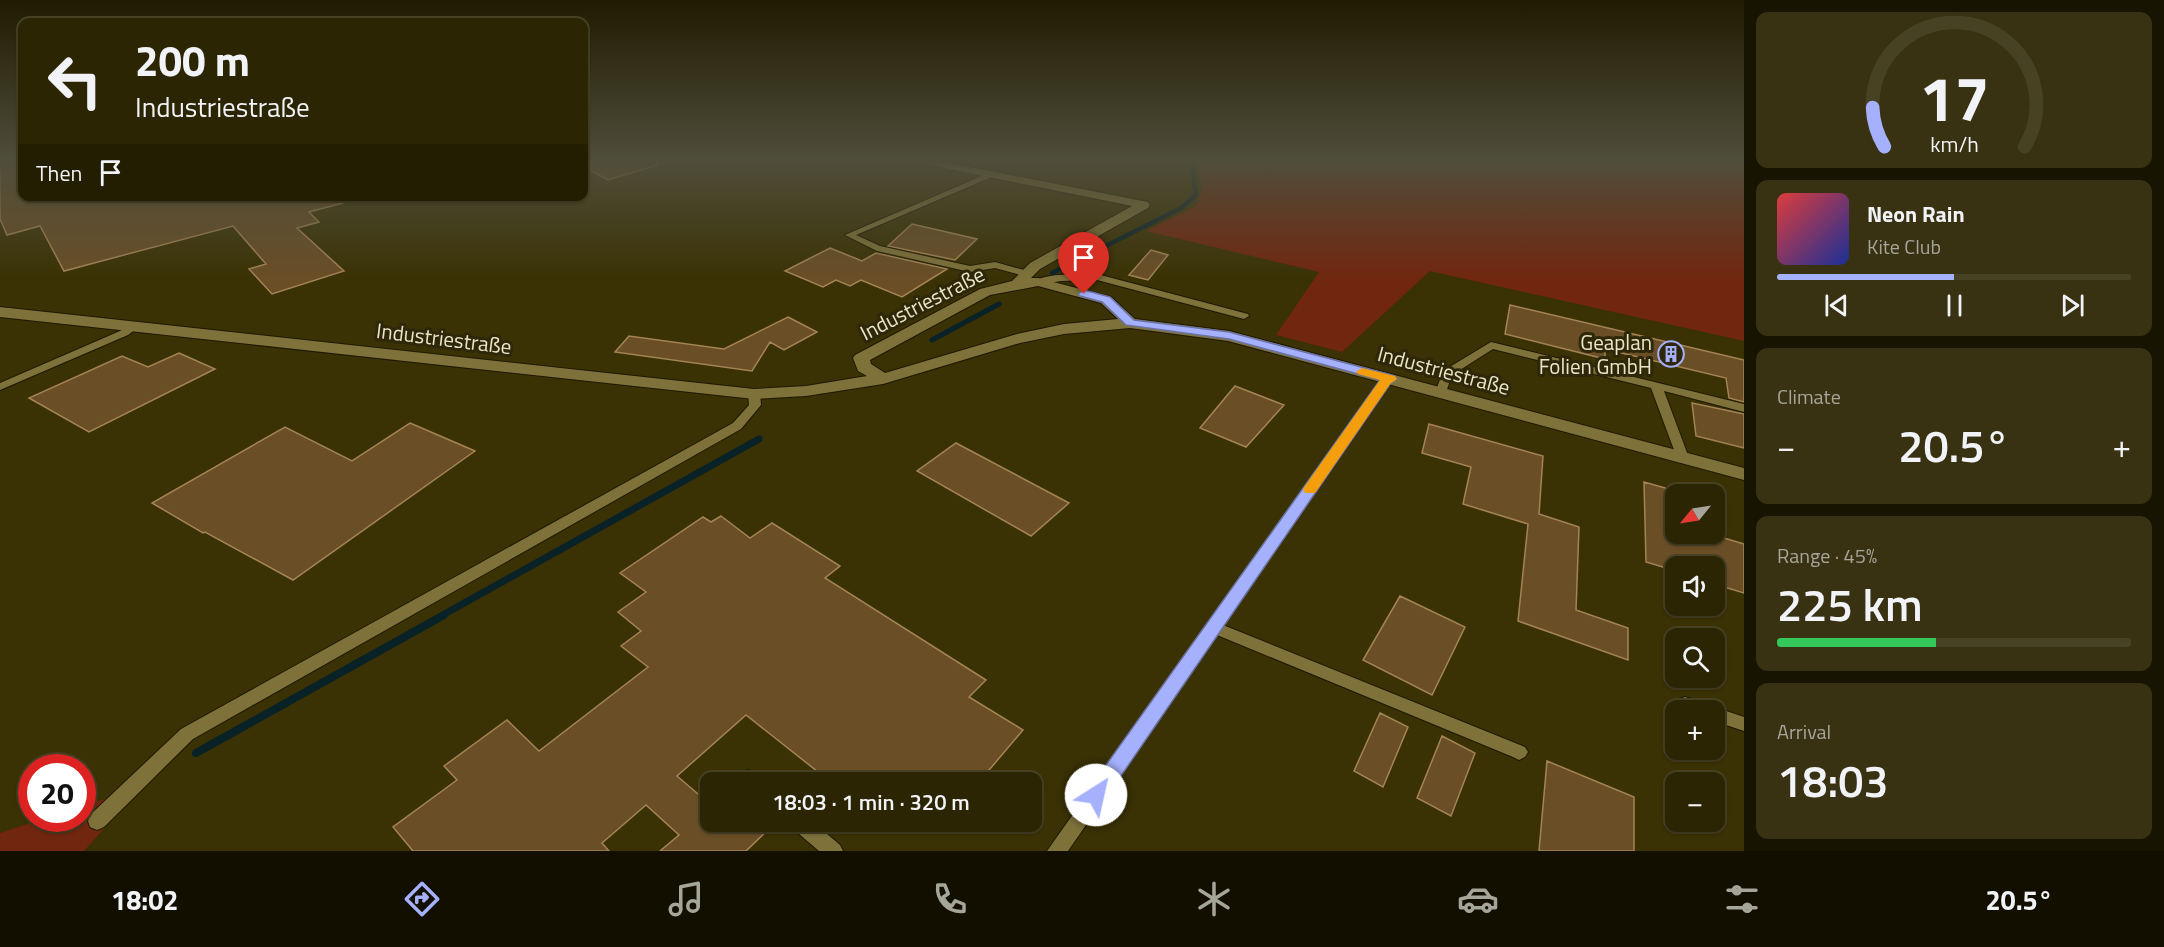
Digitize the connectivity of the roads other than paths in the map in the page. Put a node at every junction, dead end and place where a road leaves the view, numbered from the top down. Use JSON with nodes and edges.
{"nodes":[{"id":1,"x":930,"y":201,"type":"edge"},
{"id":2,"x":1123,"y":201,"type":"edge"},
{"id":3,"x":1028,"y":280,"type":"junction"},
{"id":4,"x":0,"y":312,"type":"edge"},
{"id":5,"x":1244,"y":316,"type":"dead end"},
{"id":6,"x":1130,"y":323,"type":"junction"},
{"id":7,"x":136,"y":325,"type":"junction"},
{"id":8,"x":882,"y":379,"type":"junction"},
{"id":9,"x":1390,"y":379,"type":"junction"},
{"id":10,"x":1656,"y":386,"type":"junction"},
{"id":11,"x":0,"y":387,"type":"edge"},
{"id":12,"x":1441,"y":393,"type":"junction"},
{"id":13,"x":753,"y":394,"type":"junction"},
{"id":14,"x":1744,"y":408,"type":"edge"},
{"id":15,"x":1683,"y":458,"type":"junction"},
{"id":16,"x":1744,"y":474,"type":"edge"},
{"id":17,"x":1214,"y":628,"type":"junction"},
{"id":18,"x":1725,"y":718,"type":"edge"},
{"id":19,"x":1744,"y":724,"type":"edge"},
{"id":20,"x":1519,"y":752,"type":"dead end"},
{"id":21,"x":97,"y":821,"type":"dead end"},
{"id":22,"x":811,"y":832,"type":"edge"},
{"id":23,"x":833,"y":851,"type":"edge"},
{"id":24,"x":1057,"y":851,"type":"edge"}],
"edges":[{"from":1,"to":3,"type":"lane"},
{"from":2,"to":3,"type":"street"},
{"from":3,"to":5,"type":"lane"},
{"from":3,"to":6,"type":"street","name":"Industriestraße"},
{"from":3,"to":8,"type":"street","name":"Industriestraße"},
{"from":4,"to":7,"type":"street","name":"Industriestraße"},
{"from":6,"to":8,"type":"street","name":"Industriestraße"},
{"from":6,"to":9,"type":"street","name":"Industriestraße"},
{"from":7,"to":11,"type":"lane"},
{"from":7,"to":13,"type":"street","name":"Industriestraße"},
{"from":8,"to":13,"type":"street","name":"Industriestraße"},
{"from":9,"to":12,"type":"street","name":"Industriestraße"},
{"from":9,"to":17,"type":"lane"},
{"from":10,"to":12,"type":"lane"},
{"from":10,"to":14,"type":"lane"},
{"from":10,"to":15,"type":"lane"},
{"from":12,"to":15,"type":"street","name":"Industriestraße"},
{"from":13,"to":21,"type":"lane"},
{"from":15,"to":16,"type":"street","name":"Industriestraße"},
{"from":17,"to":20,"type":"lane"},
{"from":17,"to":24,"type":"lane"},
{"from":18,"to":19,"type":"lane"},
{"from":22,"to":23,"type":"lane"}]}
